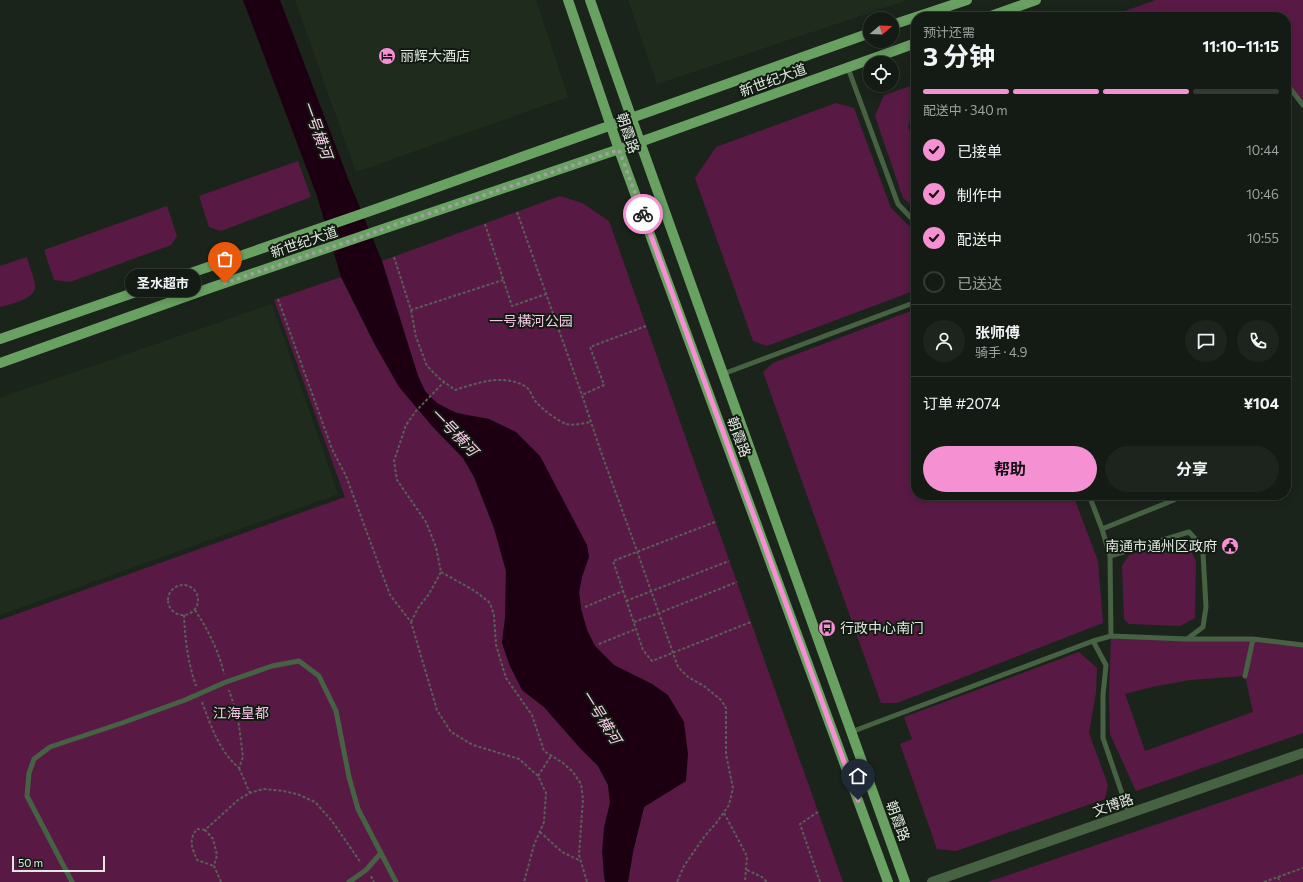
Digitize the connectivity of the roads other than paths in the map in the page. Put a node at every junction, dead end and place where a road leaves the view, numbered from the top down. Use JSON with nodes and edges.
{"nodes":[{"id":1,"x":568,"y":0,"type":"edge"},
{"id":2,"x":590,"y":0,"type":"edge"},
{"id":3,"x":967,"y":0,"type":"edge"},
{"id":4,"x":1036,"y":0,"type":"edge"},
{"id":5,"x":931,"y":12,"type":"edge"},
{"id":6,"x":1002,"y":12,"type":"edge"},
{"id":7,"x":911,"y":19,"type":"edge"},
{"id":8,"x":899,"y":23,"type":"edge"},
{"id":9,"x":863,"y":36,"type":"edge"},
{"id":10,"x":911,"y":45,"type":"edge"},
{"id":11,"x":848,"y":68,"type":"junction"},
{"id":12,"x":1291,"y":88,"type":"edge"},
{"id":13,"x":1303,"y":104,"type":"edge"},
{"id":14,"x":632,"y":119,"type":"junction"},
{"id":15,"x":611,"y":126,"type":"junction"},
{"id":16,"x":640,"y":142,"type":"junction"},
{"id":17,"x":619,"y":150,"type":"junction"},
{"id":18,"x":911,"y":218,"type":"edge"},
{"id":19,"x":911,"y":304,"type":"edge"},
{"id":20,"x":0,"y":339,"type":"edge"},
{"id":21,"x":0,"y":363,"type":"edge"},
{"id":22,"x":723,"y":374,"type":"junction"},
{"id":23,"x":1091,"y":500,"type":"edge"},
{"id":24,"x":1174,"y":500,"type":"edge"},
{"id":25,"x":1102,"y":529,"type":"junction"},
{"id":26,"x":1110,"y":556,"type":"junction"},
{"id":27,"x":1111,"y":636,"type":"junction"},
{"id":28,"x":1187,"y":639,"type":"junction"},
{"id":29,"x":1253,"y":639,"type":"junction"},
{"id":30,"x":1093,"y":641,"type":"junction"},
{"id":31,"x":1303,"y":645,"type":"edge"},
{"id":32,"x":1245,"y":676,"type":"dead end"},
{"id":33,"x":851,"y":732,"type":"junction"},
{"id":34,"x":1303,"y":753,"type":"edge"},
{"id":35,"x":1129,"y":814,"type":"junction"},
{"id":36,"x":381,"y":853,"type":"junction"},
{"id":37,"x":72,"y":882,"type":"edge"},
{"id":38,"x":349,"y":882,"type":"edge"},
{"id":39,"x":396,"y":882,"type":"edge"},
{"id":40,"x":888,"y":882,"type":"edge"},
{"id":41,"x":905,"y":882,"type":"edge"},
{"id":42,"x":932,"y":882,"type":"edge"}],
"edges":[{"from":1,"to":15,"type":"main road","name":"朝霞路"},
{"from":2,"to":14,"type":"main road","name":"朝霞路"},
{"from":3,"to":5,"type":"main road"},
{"from":4,"to":6,"type":"main road"},
{"from":7,"to":8,"type":"main road"},
{"from":9,"to":14,"type":"main road","name":"新世纪大道"},
{"from":10,"to":11,"type":"main road","name":"新世纪大道"},
{"from":11,"to":16,"type":"main road","name":"新世纪大道"},
{"from":11,"to":18,"type":"lane"},
{"from":12,"to":13,"type":"lane"},
{"from":14,"to":15,"type":"main road","name":"新世纪大道"},
{"from":14,"to":16,"type":"main road","name":"朝霞路"},
{"from":15,"to":17,"type":"main road","name":"朝霞路"},
{"from":15,"to":20,"type":"main road","name":"新世纪大道"},
{"from":16,"to":17,"type":"main road","name":"新世纪大道"},
{"from":16,"to":22,"type":"main road","name":"朝霞路"},
{"from":17,"to":21,"type":"main road","name":"新世纪大道"},
{"from":17,"to":40,"type":"main road","name":"朝霞路"},
{"from":19,"to":22,"type":"lane"},
{"from":22,"to":33,"type":"main road","name":"朝霞路"},
{"from":23,"to":25,"type":"lane"},
{"from":24,"to":25,"type":"lane"},
{"from":25,"to":26,"type":"lane"},
{"from":26,"to":27,"type":"lane"},
{"from":26,"to":28,"type":"lane"},
{"from":27,"to":28,"type":"lane"},
{"from":27,"to":30,"type":"lane"},
{"from":28,"to":29,"type":"lane"},
{"from":29,"to":31,"type":"lane"},
{"from":29,"to":32,"type":"lane"},
{"from":30,"to":33,"type":"lane"},
{"from":30,"to":35,"type":"lane"},
{"from":33,"to":41,"type":"main road","name":"朝霞路"},
{"from":34,"to":35,"type":"street","name":"文博路"},
{"from":35,"to":42,"type":"street","name":"文博路"},
{"from":36,"to":37,"type":"lane"},
{"from":36,"to":38,"type":"lane"},
{"from":36,"to":39,"type":"lane"}]}
